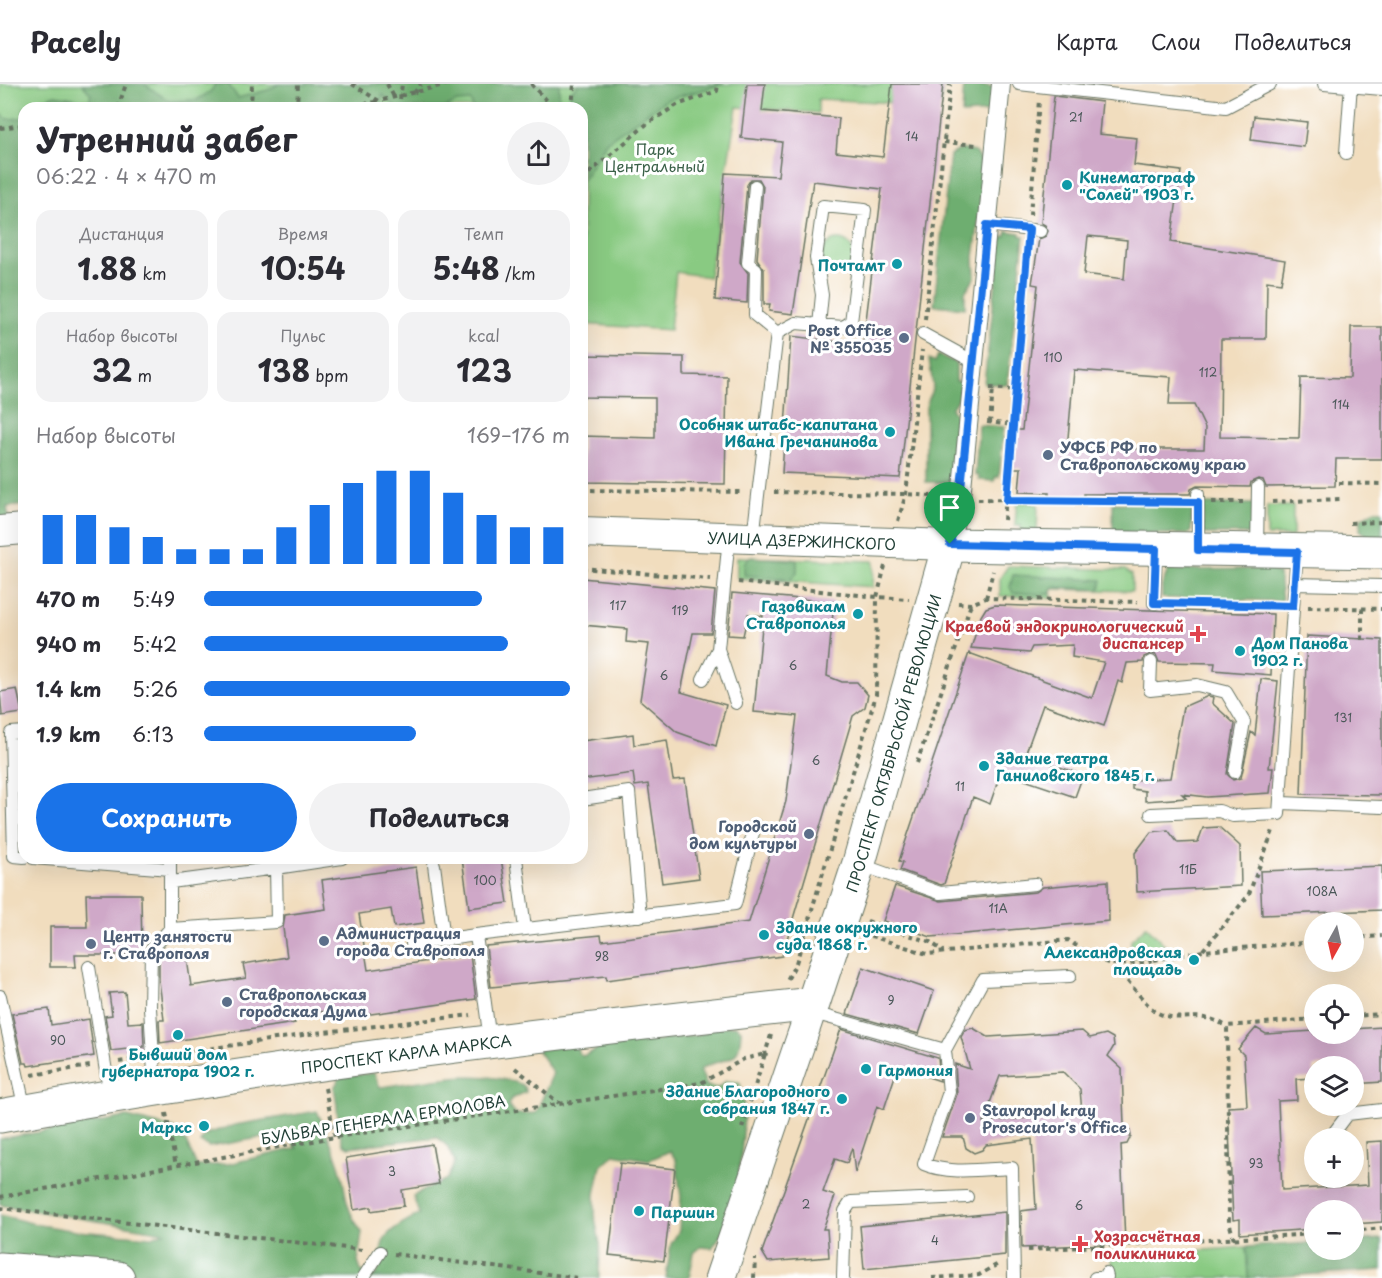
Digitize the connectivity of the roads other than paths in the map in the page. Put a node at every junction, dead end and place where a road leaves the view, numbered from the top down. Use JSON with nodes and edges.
{"nodes":[{"id":1,"x":1001,"y":84,"type":"edge"},
{"id":2,"x":1019,"y":84,"type":"edge"},
{"id":3,"x":1270,"y":84,"type":"edge"},
{"id":4,"x":1324,"y":84,"type":"edge"},
{"id":5,"x":1350,"y":85,"type":"edge"},
{"id":6,"x":1382,"y":90,"type":"edge"},
{"id":7,"x":1346,"y":153,"type":"dead end"},
{"id":8,"x":755,"y":186,"type":"dead end"},
{"id":9,"x":987,"y":225,"type":"junction"},
{"id":10,"x":1034,"y":230,"type":"road end"},
{"id":11,"x":819,"y":325,"type":"junction"},
{"id":12,"x":777,"y":333,"type":"junction"},
{"id":13,"x":923,"y":334,"type":"road end"},
{"id":14,"x":974,"y":362,"type":"junction"},
{"id":15,"x":1258,"y":487,"type":"dead end"},
{"id":16,"x":1198,"y":498,"type":"road end"},
{"id":17,"x":18,"y":530,"type":"edge"},
{"id":18,"x":0,"y":531,"type":"edge"},
{"id":19,"x":588,"y":532,"type":"edge"},
{"id":20,"x":741,"y":537,"type":"junction"},
{"id":21,"x":950,"y":544,"type":"junction"},
{"id":22,"x":1300,"y":544,"type":"junction"},
{"id":23,"x":1156,"y":549,"type":"junction"},
{"id":24,"x":1198,"y":550,"type":"junction"},
{"id":25,"x":1257,"y":551,"type":"junction"},
{"id":26,"x":1382,"y":552,"type":"edge"},
{"id":27,"x":1294,"y":584,"type":"junction"},
{"id":28,"x":1382,"y":586,"type":"edge"},
{"id":29,"x":1154,"y":603,"type":"road end"},
{"id":30,"x":718,"y":649,"type":"junction"},
{"id":31,"x":1151,"y":662,"type":"dead end"},
{"id":32,"x":704,"y":679,"type":"dead end"},
{"id":33,"x":736,"y":703,"type":"dead end"},
{"id":34,"x":18,"y":732,"type":"edge"},
{"id":35,"x":1235,"y":772,"type":"dead end"},
{"id":36,"x":588,"y":798,"type":"edge"},
{"id":37,"x":1382,"y":807,"type":"edge"},
{"id":38,"x":1280,"y":808,"type":"junction"},
{"id":39,"x":1151,"y":814,"type":"dead end"},
{"id":40,"x":756,"y":825,"type":"dead end"},
{"id":41,"x":18,"y":856,"type":"edge"},
{"id":42,"x":859,"y":863,"type":"junction"},
{"id":43,"x":102,"y":864,"type":"edge"},
{"id":44,"x":261,"y":864,"type":"edge"},
{"id":45,"x":276,"y":864,"type":"edge"},
{"id":46,"x":517,"y":864,"type":"edge"},
{"id":47,"x":434,"y":865,"type":"dead end"},
{"id":48,"x":170,"y":870,"type":"edge"},
{"id":49,"x":1035,"y":884,"type":"dead end"},
{"id":50,"x":640,"y":916,"type":"junction"},
{"id":51,"x":170,"y":929,"type":"junction"},
{"id":52,"x":525,"y":929,"type":"junction"},
{"id":53,"x":476,"y":935,"type":"junction"},
{"id":54,"x":444,"y":939,"type":"junction"},
{"id":55,"x":412,"y":944,"type":"dead end"},
{"id":56,"x":89,"y":967,"type":"dead end"},
{"id":57,"x":1070,"y":976,"type":"dead end"},
{"id":58,"x":0,"y":996,"type":"edge"},
{"id":59,"x":812,"y":1008,"type":"junction"},
{"id":60,"x":490,"y":1042,"type":"junction"},
{"id":61,"x":945,"y":1050,"type":"junction"},
{"id":62,"x":155,"y":1090,"type":"junction"},
{"id":63,"x":110,"y":1097,"type":"junction"},
{"id":64,"x":1382,"y":1110,"type":"edge"},
{"id":65,"x":13,"y":1114,"type":"edge"},
{"id":66,"x":1338,"y":1128,"type":"edge"},
{"id":67,"x":967,"y":1197,"type":"dead end"},
{"id":68,"x":380,"y":1252,"type":"road end"},
{"id":69,"x":0,"y":1269,"type":"edge"},
{"id":70,"x":118,"y":1278,"type":"edge"},
{"id":71,"x":363,"y":1278,"type":"edge"},
{"id":72,"x":720,"y":1278,"type":"edge"},
{"id":73,"x":843,"y":1278,"type":"edge"},
{"id":74,"x":1014,"y":1278,"type":"edge"}],
"edges":[{"from":1,"to":9,"type":"street","name":"ПРОСПЕКТ ОКТЯБРЬСКОЙ РЕВОЛЮЦИИ"},
{"from":2,"to":3,"type":"lane"},
{"from":4,"to":5,"type":"lane"},
{"from":5,"to":6,"type":"lane"},
{"from":5,"to":7,"type":"lane"},
{"from":8,"to":12,"type":"lane"},
{"from":9,"to":10,"type":"lane"},
{"from":9,"to":14,"type":"street","name":"ПРОСПЕКТ ОКТЯБРЬСКОЙ РЕВОЛЮЦИИ"},
{"from":11,"to":11,"type":"lane"},
{"from":11,"to":12,"type":"lane"},
{"from":12,"to":20,"type":"lane"},
{"from":13,"to":14,"type":"lane"},
{"from":14,"to":21,"type":"street","name":"ПРОСПЕКТ ОКТЯБРЬСКОЙ РЕВОЛЮЦИИ"},
{"from":15,"to":25,"type":"lane"},
{"from":16,"to":24,"type":"lane"},
{"from":17,"to":18,"type":"street"},
{"from":19,"to":20,"type":"street","name":"УЛИЦА ДЗЕРЖИНСКОГО"},
{"from":20,"to":21,"type":"street","name":"УЛИЦА ДЗЕРЖИНСКОГО"},
{"from":20,"to":30,"type":"lane"},
{"from":21,"to":23,"type":"main road","name":"УЛИЦА ДЗЕРЖИНСКОГО"},
{"from":21,"to":42,"type":"main road","name":"ПРОСПЕКТ ОКТЯБРЬСКОЙ РЕВОЛЮЦИИ"},
{"from":22,"to":25,"type":"main road","name":"УЛИЦА ДЗЕРЖИНСКОГО"},
{"from":22,"to":26,"type":"main road","name":"УЛИЦА ДЗЕРЖИНСКОГО"},
{"from":22,"to":27,"type":"lane"},
{"from":23,"to":24,"type":"main road","name":"УЛИЦА ДЗЕРЖИНСКОГО"},
{"from":23,"to":29,"type":"lane"},
{"from":24,"to":25,"type":"main road","name":"УЛИЦА ДЗЕРЖИНСКОГО"},
{"from":27,"to":28,"type":"lane"},
{"from":27,"to":38,"type":"lane"},
{"from":30,"to":32,"type":"lane"},
{"from":30,"to":33,"type":"lane"},
{"from":31,"to":35,"type":"lane"},
{"from":34,"to":41,"type":"lane"},
{"from":36,"to":50,"type":"lane"},
{"from":37,"to":38,"type":"lane"},
{"from":38,"to":39,"type":"lane"},
{"from":40,"to":50,"type":"lane"},
{"from":42,"to":49,"type":"lane"},
{"from":42,"to":59,"type":"main road","name":"ПРОСПЕКТ ОКТЯБРЬСКОЙ РЕВОЛЮЦИИ"},
{"from":43,"to":48,"type":"lane"},
{"from":44,"to":48,"type":"lane"},
{"from":45,"to":51,"type":"lane"},
{"from":46,"to":52,"type":"lane"},
{"from":47,"to":54,"type":"lane"},
{"from":48,"to":51,"type":"lane"},
{"from":50,"to":52,"type":"lane"},
{"from":51,"to":62,"type":"lane"},
{"from":52,"to":53,"type":"lane"},
{"from":53,"to":54,"type":"lane"},
{"from":53,"to":60,"type":"lane"},
{"from":54,"to":55,"type":"lane"},
{"from":56,"to":63,"type":"lane"},
{"from":57,"to":61,"type":"lane"},
{"from":58,"to":65,"type":"lane"},
{"from":59,"to":60,"type":"main road","name":"ПРОСПЕКТ КАРЛА МАРКСА"},
{"from":59,"to":61,"type":"lane"},
{"from":59,"to":72,"type":"street","name":"ПРОСПЕКТ ОКТЯБРЬСКОЙ РЕВОЛЮЦИИ"},
{"from":60,"to":62,"type":"main road","name":"ПРОСПЕКТ КАРЛА МАРКСА"},
{"from":61,"to":74,"type":"lane"},
{"from":62,"to":63,"type":"main road","name":"ПРОСПЕКТ КАРЛА МАРКСА"},
{"from":63,"to":65,"type":"main road","name":"ПРОСПЕКТ КАРЛА МАРКСА"},
{"from":64,"to":66,"type":"lane"},
{"from":67,"to":73,"type":"lane"},
{"from":68,"to":71,"type":"lane"},
{"from":69,"to":70,"type":"main road"}]}
